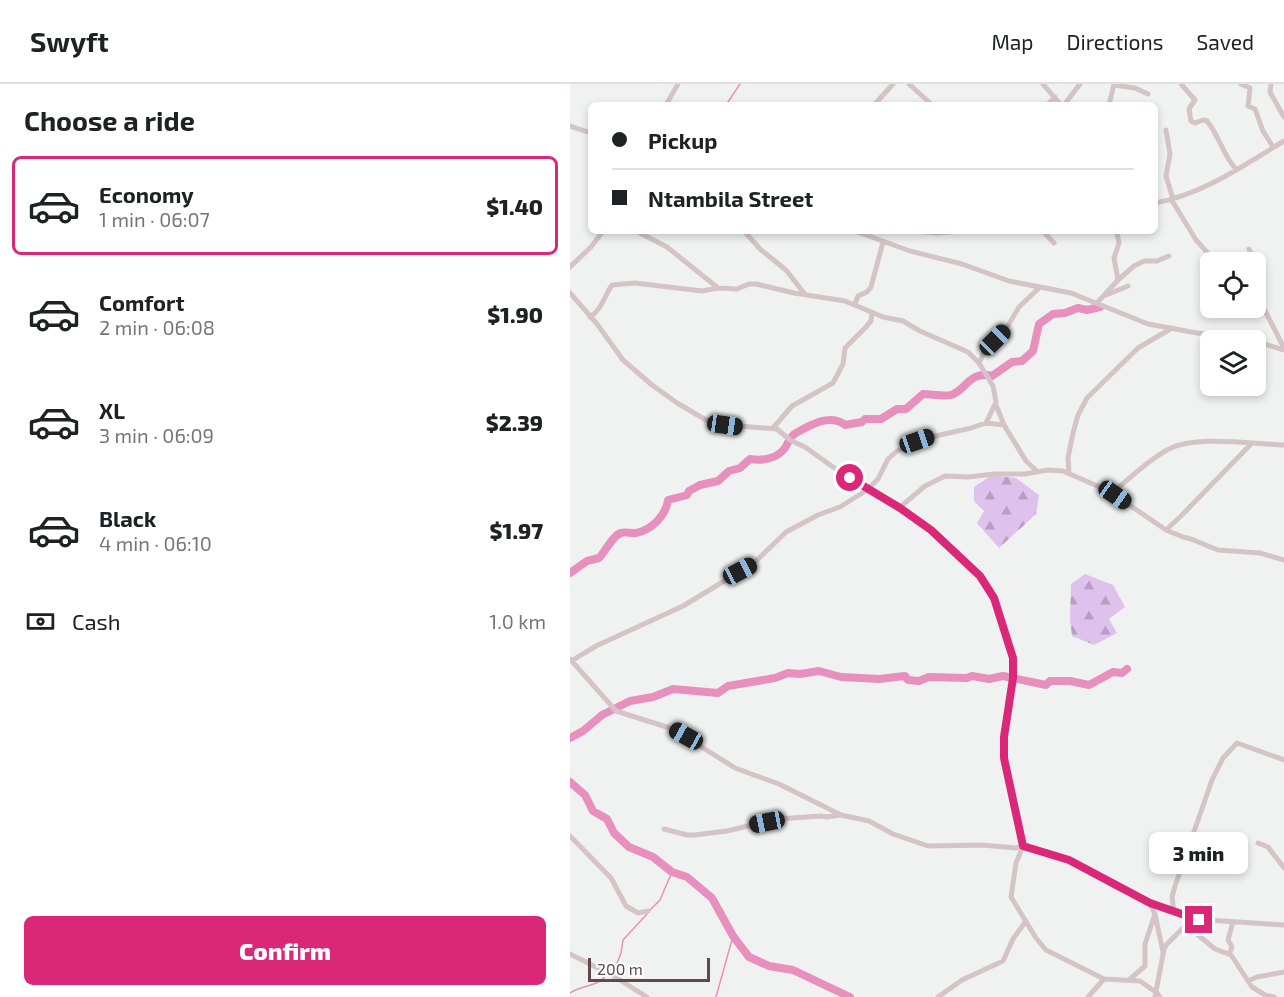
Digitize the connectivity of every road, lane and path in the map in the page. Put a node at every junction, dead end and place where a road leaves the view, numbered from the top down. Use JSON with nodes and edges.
{"nodes":[{"id":1,"x":678,"y":84,"type":"edge"},
{"id":2,"x":893,"y":84,"type":"edge"},
{"id":3,"x":909,"y":84,"type":"edge"},
{"id":4,"x":1043,"y":84,"type":"edge"},
{"id":5,"x":1080,"y":84,"type":"edge"},
{"id":6,"x":1114,"y":84,"type":"edge"},
{"id":7,"x":1181,"y":84,"type":"edge"},
{"id":8,"x":1241,"y":84,"type":"edge"},
{"id":9,"x":1271,"y":84,"type":"edge"},
{"id":10,"x":1148,"y":94,"type":"dead end"},
{"id":11,"x":1054,"y":97,"type":"junction"},
{"id":12,"x":668,"y":102,"type":"edge"},
{"id":13,"x":877,"y":102,"type":"edge"},
{"id":14,"x":929,"y":102,"type":"edge"},
{"id":15,"x":1050,"y":102,"type":"edge"},
{"id":16,"x":1059,"y":102,"type":"edge"},
{"id":17,"x":1065,"y":102,"type":"edge"},
{"id":18,"x":1111,"y":102,"type":"edge"},
{"id":19,"x":1284,"y":117,"type":"edge"},
{"id":20,"x":570,"y":126,"type":"edge"},
{"id":21,"x":1166,"y":130,"type":"dead end"},
{"id":22,"x":588,"y":132,"type":"edge"},
{"id":23,"x":1284,"y":141,"type":"edge"},
{"id":24,"x":1273,"y":147,"type":"junction"},
{"id":25,"x":1236,"y":168,"type":"junction"},
{"id":26,"x":1172,"y":199,"type":"junction"},
{"id":27,"x":1158,"y":202,"type":"edge"},
{"id":28,"x":601,"y":234,"type":"edge"},
{"id":29,"x":642,"y":234,"type":"edge"},
{"id":30,"x":747,"y":234,"type":"edge"},
{"id":31,"x":863,"y":234,"type":"edge"},
{"id":32,"x":1046,"y":234,"type":"edge"},
{"id":33,"x":1117,"y":234,"type":"edge"},
{"id":34,"x":883,"y":242,"type":"junction"},
{"id":35,"x":1054,"y":243,"type":"dead end"},
{"id":36,"x":1249,"y":249,"type":"dead end"},
{"id":37,"x":1207,"y":252,"type":"edge"},
{"id":38,"x":1250,"y":252,"type":"edge"},
{"id":39,"x":1169,"y":256,"type":"dead end"},
{"id":40,"x":570,"y":267,"type":"edge"},
{"id":41,"x":1118,"y":280,"type":"junction"},
{"id":42,"x":1128,"y":286,"type":"dead end"},
{"id":43,"x":1040,"y":287,"type":"junction"},
{"id":44,"x":718,"y":288,"type":"junction"},
{"id":45,"x":570,"y":293,"type":"edge"},
{"id":46,"x":804,"y":293,"type":"junction"},
{"id":47,"x":1104,"y":296,"type":"junction"},
{"id":48,"x":1097,"y":303,"type":"junction"},
{"id":49,"x":855,"y":304,"type":"junction"},
{"id":50,"x":872,"y":313,"type":"junction"},
{"id":51,"x":1266,"y":314,"type":"edge"},
{"id":52,"x":590,"y":317,"type":"junction"},
{"id":53,"x":1172,"y":328,"type":"junction"},
{"id":54,"x":1284,"y":349,"type":"edge"},
{"id":55,"x":985,"y":350,"type":"junction"},
{"id":56,"x":968,"y":352,"type":"junction"},
{"id":57,"x":979,"y":363,"type":"junction"},
{"id":58,"x":996,"y":403,"type":"junction"},
{"id":59,"x":986,"y":423,"type":"junction"},
{"id":60,"x":1004,"y":424,"type":"junction"},
{"id":61,"x":773,"y":428,"type":"junction"},
{"id":62,"x":1251,"y":444,"type":"junction"},
{"id":63,"x":1284,"y":445,"type":"edge"},
{"id":64,"x":1037,"y":471,"type":"junction"},
{"id":65,"x":1069,"y":473,"type":"junction"},
{"id":66,"x":867,"y":490,"type":"junction"},
{"id":67,"x":1109,"y":491,"type":"junction"},
{"id":68,"x":900,"y":508,"type":"junction"},
{"id":69,"x":1166,"y":530,"type":"junction"},
{"id":70,"x":1284,"y":560,"type":"edge"},
{"id":71,"x":571,"y":660,"type":"edge"},
{"id":72,"x":1284,"y":760,"type":"edge"},
{"id":73,"x":841,"y":815,"type":"junction"},
{"id":74,"x":664,"y":830,"type":"dead end"},
{"id":75,"x":570,"y":836,"type":"edge"},
{"id":76,"x":1258,"y":843,"type":"dead end"},
{"id":77,"x":1023,"y":846,"type":"junction"},
{"id":78,"x":1284,"y":868,"type":"edge"},
{"id":79,"x":1150,"y":903,"type":"junction"},
{"id":80,"x":648,"y":911,"type":"dead end"},
{"id":81,"x":1174,"y":912,"type":"junction"},
{"id":82,"x":1155,"y":914,"type":"junction"},
{"id":83,"x":1193,"y":919,"type":"junction"},
{"id":84,"x":1026,"y":921,"type":"junction"},
{"id":85,"x":1233,"y":922,"type":"junction"},
{"id":86,"x":1186,"y":925,"type":"junction"},
{"id":87,"x":1284,"y":925,"type":"edge"},
{"id":88,"x":570,"y":954,"type":"edge"},
{"id":89,"x":1163,"y":954,"type":"junction"},
{"id":90,"x":1229,"y":954,"type":"junction"},
{"id":91,"x":1284,"y":972,"type":"edge"},
{"id":92,"x":1104,"y":979,"type":"junction"},
{"id":93,"x":1130,"y":979,"type":"junction"},
{"id":94,"x":1248,"y":981,"type":"junction"},
{"id":95,"x":1158,"y":996,"type":"edge"},
{"id":96,"x":646,"y":997,"type":"edge"},
{"id":97,"x":938,"y":997,"type":"edge"},
{"id":98,"x":1088,"y":997,"type":"edge"},
{"id":99,"x":1274,"y":997,"type":"edge"}],
"edges":[{"from":1,"to":12,"type":"street"},
{"from":2,"to":13,"type":"street"},
{"from":3,"to":14,"type":"street"},
{"from":4,"to":11,"type":"street"},
{"from":5,"to":17,"type":"street"},
{"from":6,"to":10,"type":"street"},
{"from":6,"to":18,"type":"street"},
{"from":7,"to":25,"type":"street"},
{"from":8,"to":24,"type":"street"},
{"from":9,"to":19,"type":"street"},
{"from":11,"to":15,"type":"street"},
{"from":11,"to":16,"type":"street"},
{"from":20,"to":22,"type":"street"},
{"from":21,"to":26,"type":"street"},
{"from":23,"to":24,"type":"street"},
{"from":24,"to":25,"type":"street"},
{"from":25,"to":26,"type":"street"},
{"from":26,"to":27,"type":"street"},
{"from":26,"to":37,"type":"street"},
{"from":28,"to":40,"type":"street"},
{"from":29,"to":44,"type":"street"},
{"from":30,"to":46,"type":"street"},
{"from":31,"to":34,"type":"street"},
{"from":32,"to":35,"type":"street"},
{"from":33,"to":41,"type":"street"},
{"from":34,"to":43,"type":"street"},
{"from":34,"to":49,"type":"street"},
{"from":36,"to":38,"type":"street"},
{"from":39,"to":41,"type":"street"},
{"from":41,"to":47,"type":"street"},
{"from":42,"to":47,"type":"street"},
{"from":43,"to":48,"type":"street"},
{"from":43,"to":55,"type":"street"},
{"from":44,"to":46,"type":"street"},
{"from":44,"to":52,"type":"street"},
{"from":45,"to":52,"type":"street"},
{"from":46,"to":49,"type":"street"},
{"from":47,"to":48,"type":"street"},
{"from":48,"to":53,"type":"street"},
{"from":49,"to":50,"type":"street"},
{"from":50,"to":56,"type":"street"},
{"from":50,"to":61,"type":"street"},
{"from":51,"to":54,"type":"street"},
{"from":52,"to":61,"type":"street"},
{"from":53,"to":54,"type":"street"},
{"from":53,"to":65,"type":"street"},
{"from":55,"to":56,"type":"street"},
{"from":55,"to":57,"type":"street"},
{"from":56,"to":57,"type":"street"},
{"from":57,"to":58,"type":"street"},
{"from":58,"to":59,"type":"street"},
{"from":58,"to":60,"type":"street"},
{"from":59,"to":60,"type":"street"},
{"from":59,"to":66,"type":"street"},
{"from":60,"to":64,"type":"street"},
{"from":61,"to":66,"type":"street"},
{"from":62,"to":63,"type":"street"},
{"from":62,"to":67,"type":"street"},
{"from":62,"to":69,"type":"street"},
{"from":64,"to":65,"type":"street"},
{"from":64,"to":68,"type":"street"},
{"from":65,"to":67,"type":"street"},
{"from":66,"to":68,"type":"street"},
{"from":66,"to":71,"type":"street"},
{"from":67,"to":69,"type":"street"},
{"from":68,"to":77,"type":"street"},
{"from":69,"to":70,"type":"street"},
{"from":71,"to":73,"type":"street"},
{"from":72,"to":81,"type":"street"},
{"from":73,"to":74,"type":"street"},
{"from":73,"to":77,"type":"street"},
{"from":75,"to":80,"type":"street"},
{"from":76,"to":78,"type":"street"},
{"from":77,"to":79,"type":"street"},
{"from":77,"to":84,"type":"street"},
{"from":79,"to":81,"type":"street"},
{"from":79,"to":82,"type":"street"},
{"from":81,"to":83,"type":"street"},
{"from":82,"to":89,"type":"street"},
{"from":82,"to":93,"type":"street"},
{"from":83,"to":85,"type":"street"},
{"from":83,"to":86,"type":"street"},
{"from":84,"to":92,"type":"street"},
{"from":84,"to":97,"type":"street"},
{"from":85,"to":87,"type":"street"},
{"from":85,"to":90,"type":"street"},
{"from":86,"to":89,"type":"street"},
{"from":86,"to":90,"type":"street"},
{"from":88,"to":96,"type":"street"},
{"from":89,"to":95,"type":"street"},
{"from":90,"to":94,"type":"street"},
{"from":91,"to":94,"type":"street"},
{"from":92,"to":93,"type":"street"},
{"from":92,"to":98,"type":"street"},
{"from":93,"to":95,"type":"street"},
{"from":94,"to":99,"type":"street"}]}
